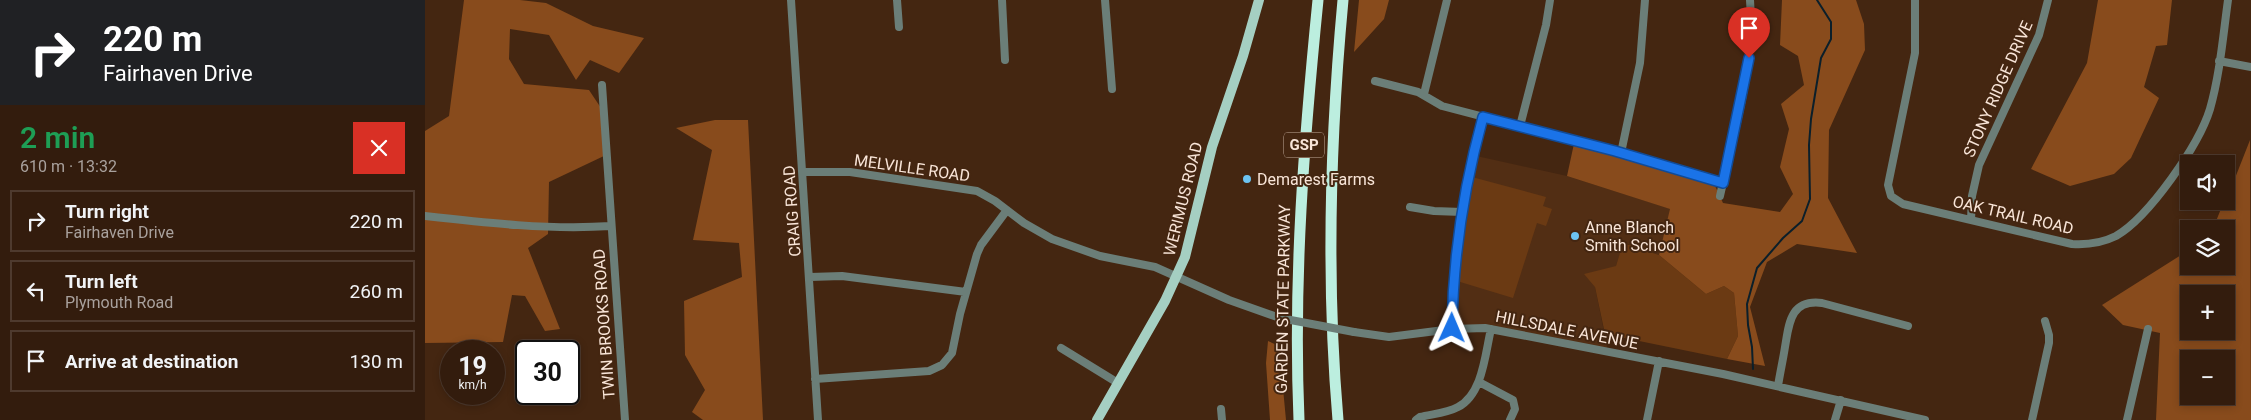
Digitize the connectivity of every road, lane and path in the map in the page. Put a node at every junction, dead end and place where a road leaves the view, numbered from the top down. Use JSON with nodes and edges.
{"nodes":[{"id":1,"x":791,"y":0,"type":"edge"},
{"id":2,"x":897,"y":0,"type":"edge"},
{"id":3,"x":1002,"y":0,"type":"edge"},
{"id":4,"x":1105,"y":0,"type":"edge"},
{"id":5,"x":1259,"y":0,"type":"edge"},
{"id":6,"x":1318,"y":0,"type":"edge"},
{"id":7,"x":1343,"y":0,"type":"edge"},
{"id":8,"x":1447,"y":0,"type":"edge"},
{"id":9,"x":1550,"y":0,"type":"edge"},
{"id":10,"x":1645,"y":0,"type":"edge"},
{"id":11,"x":1750,"y":0,"type":"edge"},
{"id":12,"x":1915,"y":0,"type":"edge"},
{"id":13,"x":2048,"y":0,"type":"edge"},
{"id":14,"x":2228,"y":0,"type":"edge"},
{"id":15,"x":899,"y":27,"type":"dead end"},
{"id":16,"x":1005,"y":60,"type":"dead end"},
{"id":17,"x":2219,"y":61,"type":"junction"},
{"id":18,"x":2251,"y":67,"type":"edge"},
{"id":19,"x":1375,"y":81,"type":"dead end"},
{"id":20,"x":602,"y":85,"type":"dead end"},
{"id":21,"x":1112,"y":89,"type":"dead end"},
{"id":22,"x":1424,"y":94,"type":"junction"},
{"id":23,"x":1483,"y":117,"type":"junction"},
{"id":24,"x":1520,"y":126,"type":"junction"},
{"id":25,"x":1621,"y":153,"type":"junction"},
{"id":26,"x":803,"y":172,"type":"junction"},
{"id":27,"x":1723,"y":183,"type":"junction"},
{"id":28,"x":1719,"y":196,"type":"dead end"},
{"id":29,"x":1410,"y":207,"type":"dead end"},
{"id":30,"x":1007,"y":210,"type":"junction"},
{"id":31,"x":1462,"y":212,"type":"junction"},
{"id":32,"x":425,"y":216,"type":"edge"},
{"id":33,"x":1971,"y":220,"type":"junction"},
{"id":34,"x":611,"y":226,"type":"junction"},
{"id":35,"x":1178,"y":276,"type":"junction"},
{"id":36,"x":810,"y":277,"type":"junction"},
{"id":37,"x":966,"y":292,"type":"junction"},
{"id":38,"x":2045,"y":321,"type":"dead end"},
{"id":39,"x":1908,"y":326,"type":"dead end"},
{"id":40,"x":1452,"y":328,"type":"junction"},
{"id":41,"x":1491,"y":329,"type":"junction"},
{"id":42,"x":2148,"y":329,"type":"dead end"},
{"id":43,"x":1061,"y":348,"type":"dead end"},
{"id":44,"x":1659,"y":361,"type":"junction"},
{"id":45,"x":815,"y":379,"type":"junction"},
{"id":46,"x":1479,"y":382,"type":"junction"},
{"id":47,"x":1118,"y":383,"type":"junction"},
{"id":48,"x":1778,"y":386,"type":"junction"},
{"id":49,"x":1841,"y":400,"type":"junction"},
{"id":50,"x":1221,"y":408,"type":"dead end"},
{"id":51,"x":625,"y":420,"type":"edge"},
{"id":52,"x":818,"y":420,"type":"edge"},
{"id":53,"x":1097,"y":420,"type":"edge"},
{"id":54,"x":1222,"y":420,"type":"edge"},
{"id":55,"x":1299,"y":420,"type":"edge"},
{"id":56,"x":1338,"y":420,"type":"edge"},
{"id":57,"x":1416,"y":420,"type":"edge"},
{"id":58,"x":1510,"y":420,"type":"edge"},
{"id":59,"x":1647,"y":420,"type":"edge"},
{"id":60,"x":1835,"y":420,"type":"edge"},
{"id":61,"x":1925,"y":420,"type":"edge"},
{"id":62,"x":2032,"y":420,"type":"edge"},
{"id":63,"x":2127,"y":420,"type":"edge"}],
"edges":[{"from":1,"to":26,"type":"street","name":"CRAIG ROAD"},
{"from":2,"to":15,"type":"street"},
{"from":3,"to":16,"type":"street"},
{"from":4,"to":21,"type":"street"},
{"from":5,"to":35,"type":"main road","name":"WERIMUS ROAD"},
{"from":6,"to":55,"type":"highway","name":"GARDEN STATE PARKWAY","number":"GSP"},
{"from":7,"to":56,"type":"highway","number":"GSP"},
{"from":8,"to":22,"type":"street"},
{"from":9,"to":24,"type":"street"},
{"from":10,"to":25,"type":"street"},
{"from":11,"to":27,"type":"street"},
{"from":12,"to":33,"type":"street","name":"OAK TRAIL ROAD"},
{"from":13,"to":33,"type":"street","name":"STONY RIDGE DRIVE"},
{"from":14,"to":17,"type":"street","name":"OAK TRAIL ROAD"},
{"from":17,"to":18,"type":"street"},
{"from":17,"to":33,"type":"street","name":"OAK TRAIL ROAD"},
{"from":19,"to":22,"type":"street"},
{"from":20,"to":34,"type":"street","name":"TWIN BROOKS ROAD"},
{"from":22,"to":23,"type":"street"},
{"from":23,"to":24,"type":"street"},
{"from":23,"to":31,"type":"street"},
{"from":24,"to":25,"type":"street"},
{"from":25,"to":27,"type":"street"},
{"from":26,"to":30,"type":"street","name":"MELVILLE ROAD"},
{"from":26,"to":36,"type":"street","name":"CRAIG ROAD"},
{"from":27,"to":28,"type":"street"},
{"from":29,"to":31,"type":"street"},
{"from":30,"to":35,"type":"street","name":"MELVILLE ROAD"},
{"from":30,"to":37,"type":"street"},
{"from":31,"to":40,"type":"street"},
{"from":32,"to":34,"type":"street","name":"TWIN BROOKS ROAD"},
{"from":34,"to":51,"type":"street","name":"TWIN BROOKS ROAD"},
{"from":35,"to":40,"type":"street","name":"HILLSDALE AVENUE","bridge":true},
{"from":35,"to":47,"type":"main road","name":"WERIMUS ROAD"},
{"from":36,"to":37,"type":"street"},
{"from":36,"to":45,"type":"street","name":"CRAIG ROAD"},
{"from":37,"to":45,"type":"street"},
{"from":38,"to":62,"type":"street"},
{"from":39,"to":48,"type":"street"},
{"from":40,"to":41,"type":"street","name":"HILLSDALE AVENUE"},
{"from":41,"to":44,"type":"street","name":"HILLSDALE AVENUE"},
{"from":41,"to":46,"type":"street"},
{"from":42,"to":63,"type":"street"},
{"from":43,"to":47,"type":"street"},
{"from":44,"to":48,"type":"street","name":"HILLSDALE AVENUE"},
{"from":44,"to":59,"type":"street"},
{"from":45,"to":52,"type":"street","name":"CRAIG ROAD"},
{"from":46,"to":57,"type":"street"},
{"from":46,"to":58,"type":"street"},
{"from":47,"to":53,"type":"main road","name":"WERIMUS ROAD"},
{"from":48,"to":49,"type":"street","name":"HILLSDALE AVENUE"},
{"from":49,"to":60,"type":"street"},
{"from":49,"to":61,"type":"street","name":"HILLSDALE AVENUE"},
{"from":50,"to":54,"type":"street"}]}
